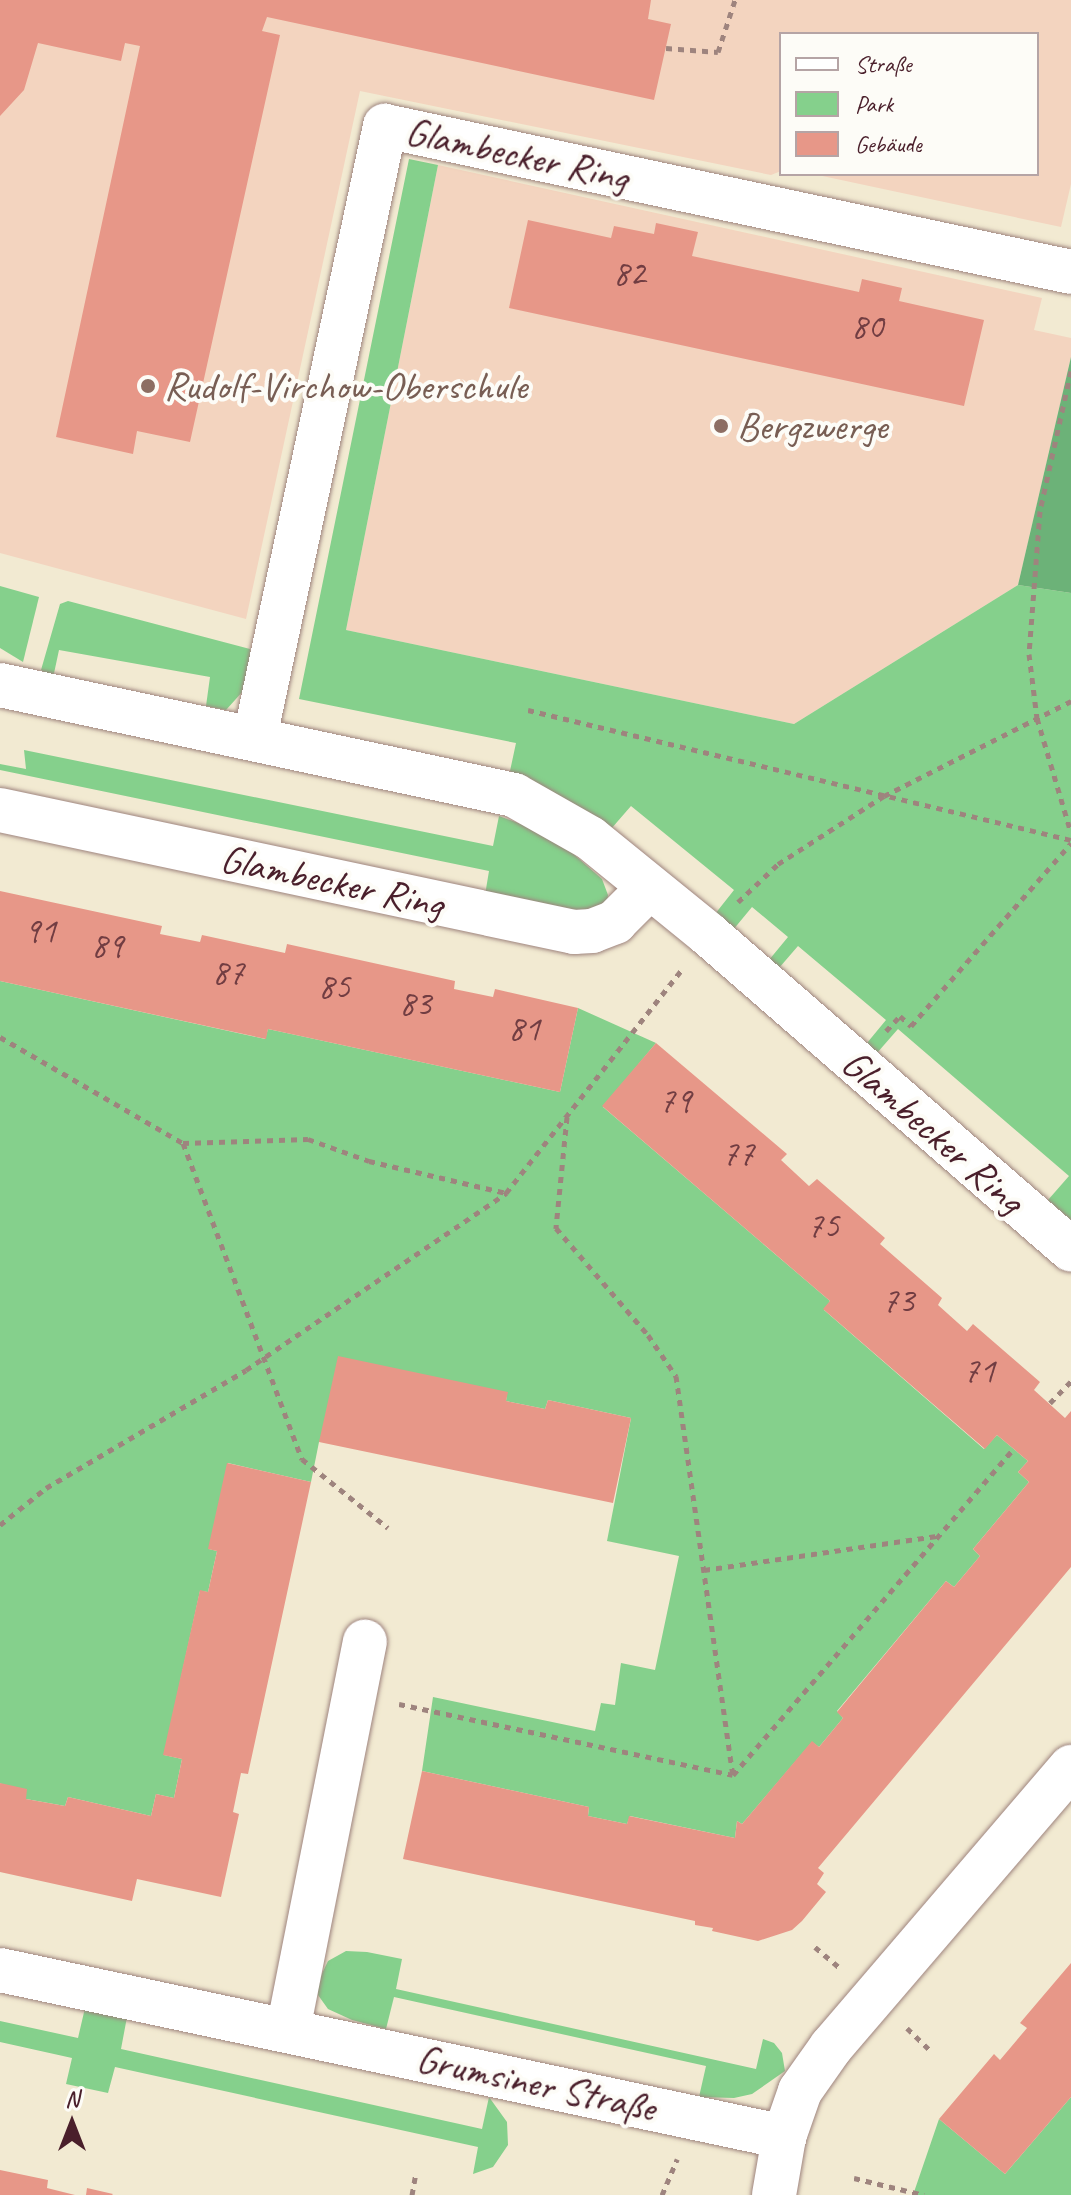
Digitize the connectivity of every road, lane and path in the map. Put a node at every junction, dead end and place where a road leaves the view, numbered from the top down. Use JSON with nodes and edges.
{"nodes":[{"id":1,"x":735,"y":0,"type":"edge"},
{"id":2,"x":666,"y":48,"type":"dead end"},
{"id":3,"x":1071,"y":272,"type":"edge"},
{"id":4,"x":1071,"y":371,"type":"edge"},
{"id":5,"x":0,"y":685,"type":"edge"},
{"id":6,"x":1071,"y":701,"type":"edge"},
{"id":7,"x":528,"y":710,"type":"dead end"},
{"id":8,"x":1037,"y":718,"type":"junction"},
{"id":9,"x":255,"y":737,"type":"junction"},
{"id":10,"x":884,"y":796,"type":"junction"},
{"id":11,"x":0,"y":810,"type":"edge"},
{"id":12,"x":1071,"y":833,"type":"edge"},
{"id":13,"x":1071,"y":842,"type":"edge"},
{"id":14,"x":649,"y":888,"type":"junction"},
{"id":15,"x":708,"y":934,"type":"junction"},
{"id":16,"x":900,"y":1016,"type":"dead end"},
{"id":17,"x":0,"y":1037,"type":"edge"},
{"id":18,"x":567,"y":1116,"type":"junction"},
{"id":19,"x":183,"y":1143,"type":"junction"},
{"id":20,"x":506,"y":1193,"type":"junction"},
{"id":21,"x":1071,"y":1250,"type":"edge"},
{"id":22,"x":263,"y":1357,"type":"junction"},
{"id":23,"x":1071,"y":1381,"type":"edge"},
{"id":24,"x":1050,"y":1403,"type":"dead end"},
{"id":25,"x":1013,"y":1449,"type":"dead end"},
{"id":26,"x":0,"y":1525,"type":"edge"},
{"id":27,"x":388,"y":1528,"type":"dead end"},
{"id":28,"x":938,"y":1536,"type":"junction"},
{"id":29,"x":704,"y":1570,"type":"junction"},
{"id":30,"x":365,"y":1642,"type":"dead end"},
{"id":31,"x":355,"y":1694,"type":"junction"},
{"id":32,"x":1071,"y":1767,"type":"edge"},
{"id":33,"x":733,"y":1775,"type":"junction"},
{"id":34,"x":0,"y":1970,"type":"edge"},
{"id":35,"x":288,"y":2030,"type":"junction"},
{"id":36,"x":784,"y":2137,"type":"junction"},
{"id":37,"x":416,"y":2173,"type":"dead end"},
{"id":38,"x":854,"y":2178,"type":"dead end"},
{"id":39,"x":412,"y":2195,"type":"edge"},
{"id":40,"x":774,"y":2195,"type":"edge"},
{"id":41,"x":924,"y":2195,"type":"edge"}],
"edges":[{"from":1,"to":2,"type":"path"},
{"from":3,"to":9,"type":"street","name":"Glambecker Ring"},
{"from":4,"to":8,"type":"path"},
{"from":5,"to":9,"type":"street","name":"Glambecker Ring"},
{"from":6,"to":8,"type":"path"},
{"from":7,"to":10,"type":"path"},
{"from":8,"to":10,"type":"path"},
{"from":8,"to":12,"type":"path"},
{"from":9,"to":14,"type":"street","name":"Glambecker Ring"},
{"from":10,"to":13,"type":"path"},
{"from":10,"to":15,"type":"path"},
{"from":11,"to":14,"type":"street","name":"Glambecker Ring"},
{"from":13,"to":16,"type":"path"},
{"from":14,"to":15,"type":"street","name":"Glambecker Ring"},
{"from":15,"to":18,"type":"path"},
{"from":15,"to":21,"type":"street","name":"Glambecker Ring"},
{"from":17,"to":19,"type":"path"},
{"from":18,"to":20,"type":"path"},
{"from":18,"to":29,"type":"path"},
{"from":19,"to":20,"type":"path"},
{"from":19,"to":22,"type":"path"},
{"from":20,"to":22,"type":"path"},
{"from":22,"to":26,"type":"path"},
{"from":22,"to":27,"type":"path"},
{"from":23,"to":24,"type":"path"},
{"from":25,"to":28,"type":"path"},
{"from":28,"to":29,"type":"path"},
{"from":28,"to":33,"type":"path"},
{"from":29,"to":33,"type":"path"},
{"from":30,"to":31,"type":"street"},
{"from":31,"to":33,"type":"path"},
{"from":31,"to":35,"type":"street"},
{"from":32,"to":36,"type":"street"},
{"from":34,"to":35,"type":"street","name":"Grumsiner Straße"},
{"from":35,"to":36,"type":"street","name":"Grumsiner Straße"},
{"from":36,"to":40,"type":"street"},
{"from":37,"to":39,"type":"path"},
{"from":38,"to":41,"type":"path"}]}
